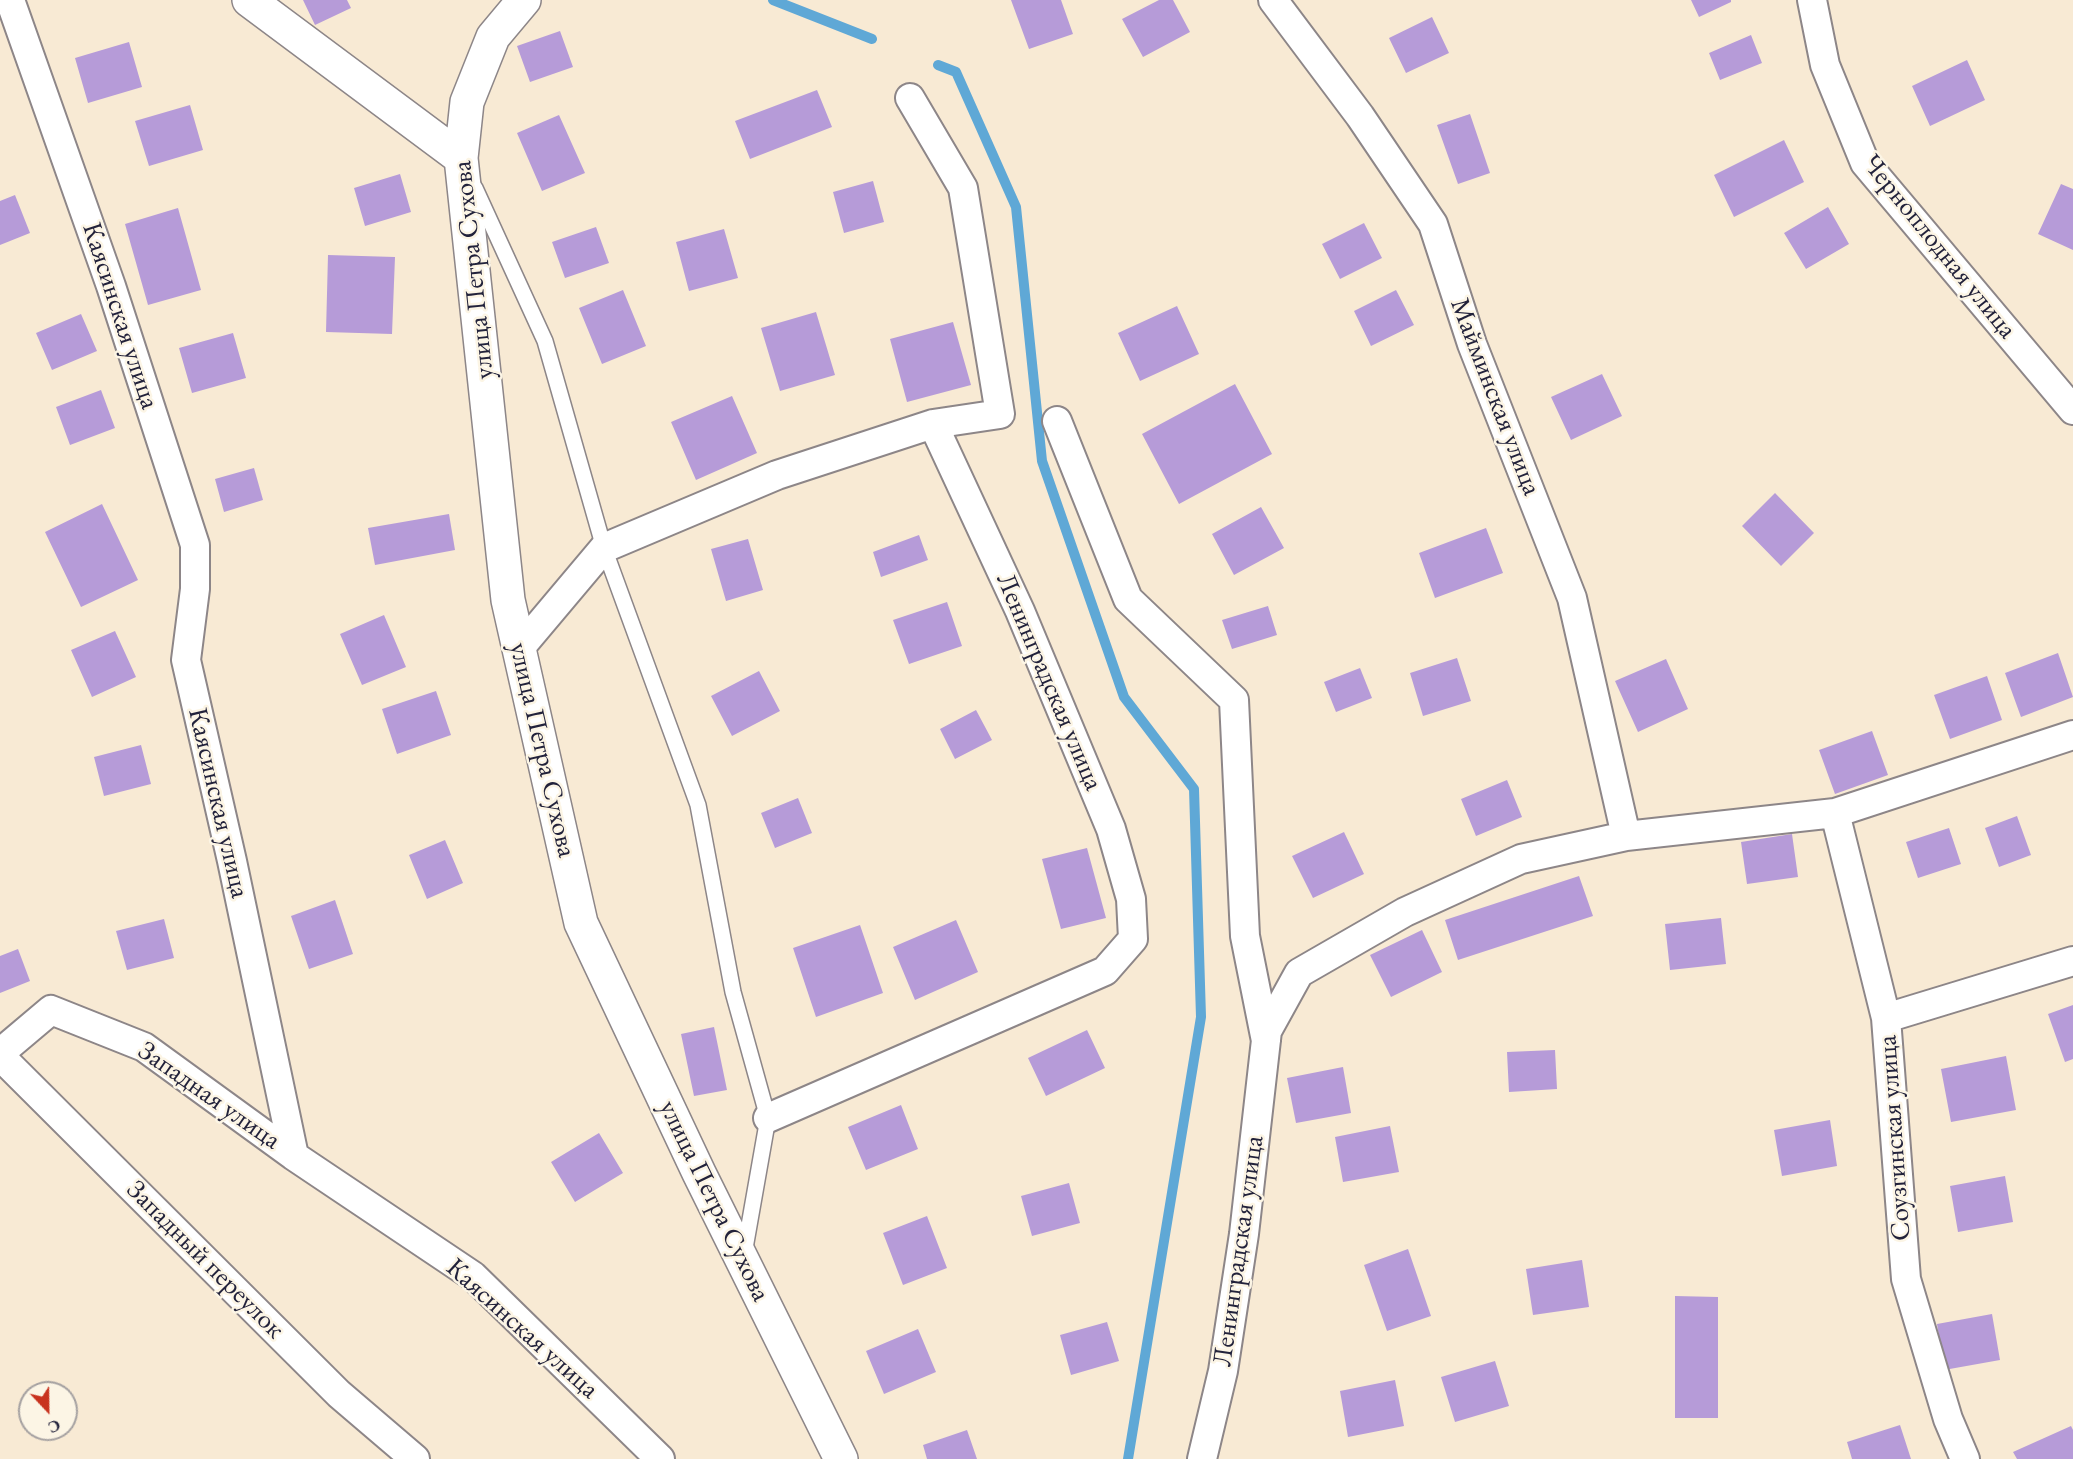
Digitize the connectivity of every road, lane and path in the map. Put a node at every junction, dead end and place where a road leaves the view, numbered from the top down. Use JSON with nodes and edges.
{"nodes":[{"id":1,"x":10,"y":0,"type":"edge"},
{"id":2,"x":249,"y":0,"type":"edge"},
{"id":3,"x":524,"y":0,"type":"edge"},
{"id":4,"x":1273,"y":0,"type":"edge"},
{"id":5,"x":1812,"y":0,"type":"edge"},
{"id":6,"x":910,"y":98,"type":"dead end"},
{"id":7,"x":461,"y":158,"type":"junction"},
{"id":8,"x":2073,"y":410,"type":"edge"},
{"id":9,"x":1057,"y":421,"type":"dead end"},
{"id":10,"x":933,"y":424,"type":"junction"},
{"id":11,"x":604,"y":548,"type":"junction"},
{"id":12,"x":519,"y":649,"type":"junction"},
{"id":13,"x":2073,"y":735,"type":"edge"},
{"id":14,"x":1834,"y":813,"type":"junction"},
{"id":15,"x":1626,"y":836,"type":"junction"},
{"id":16,"x":2073,"y":961,"type":"edge"},
{"id":17,"x":1886,"y":1018,"type":"junction"},
{"id":18,"x":1266,"y":1041,"type":"junction"},
{"id":19,"x":0,"y":1054,"type":"edge"},
{"id":20,"x":768,"y":1118,"type":"junction"},
{"id":21,"x":294,"y":1156,"type":"junction"},
{"id":22,"x":742,"y":1260,"type":"junction"},
{"id":23,"x":415,"y":1459,"type":"edge"},
{"id":24,"x":660,"y":1459,"type":"edge"},
{"id":25,"x":841,"y":1459,"type":"edge"},
{"id":26,"x":1202,"y":1459,"type":"edge"},
{"id":27,"x":1965,"y":1459,"type":"edge"}],
"edges":[{"from":1,"to":21,"type":"street","name":"Каясинская улица"},
{"from":2,"to":7,"type":"street"},
{"from":3,"to":7,"type":"street","name":"улица Петра Сухова"},
{"from":4,"to":15,"type":"street","name":"Майминская улица"},
{"from":5,"to":8,"type":"street","name":"Черноплодная улица"},
{"from":6,"to":10,"type":"street"},
{"from":7,"to":11,"type":"lane"},
{"from":7,"to":12,"type":"street","name":"улица Петра Сухова"},
{"from":9,"to":18,"type":"street","name":"Ленинградская улица"},
{"from":10,"to":11,"type":"street"},
{"from":10,"to":20,"type":"street","name":"Ленинградская улица"},
{"from":11,"to":12,"type":"street"},
{"from":11,"to":20,"type":"lane"},
{"from":12,"to":22,"type":"street","name":"улица Петра Сухова"},
{"from":13,"to":14,"type":"street","name":"Ленинградская улица"},
{"from":14,"to":15,"type":"street","name":"Ленинградская улица"},
{"from":14,"to":17,"type":"street","name":"Соузгинская улица"},
{"from":15,"to":18,"type":"street","name":"Ленинградская улица"},
{"from":16,"to":17,"type":"street"},
{"from":17,"to":27,"type":"street","name":"Соузгинская улица"},
{"from":18,"to":26,"type":"street","name":"Ленинградская улица"},
{"from":19,"to":21,"type":"street","name":"Западная улица"},
{"from":19,"to":23,"type":"street","name":"Западный переулок"},
{"from":20,"to":22,"type":"lane"},
{"from":21,"to":24,"type":"street","name":"Каясинская улица"},
{"from":22,"to":25,"type":"street","name":"улица Петра Сухова"}]}
